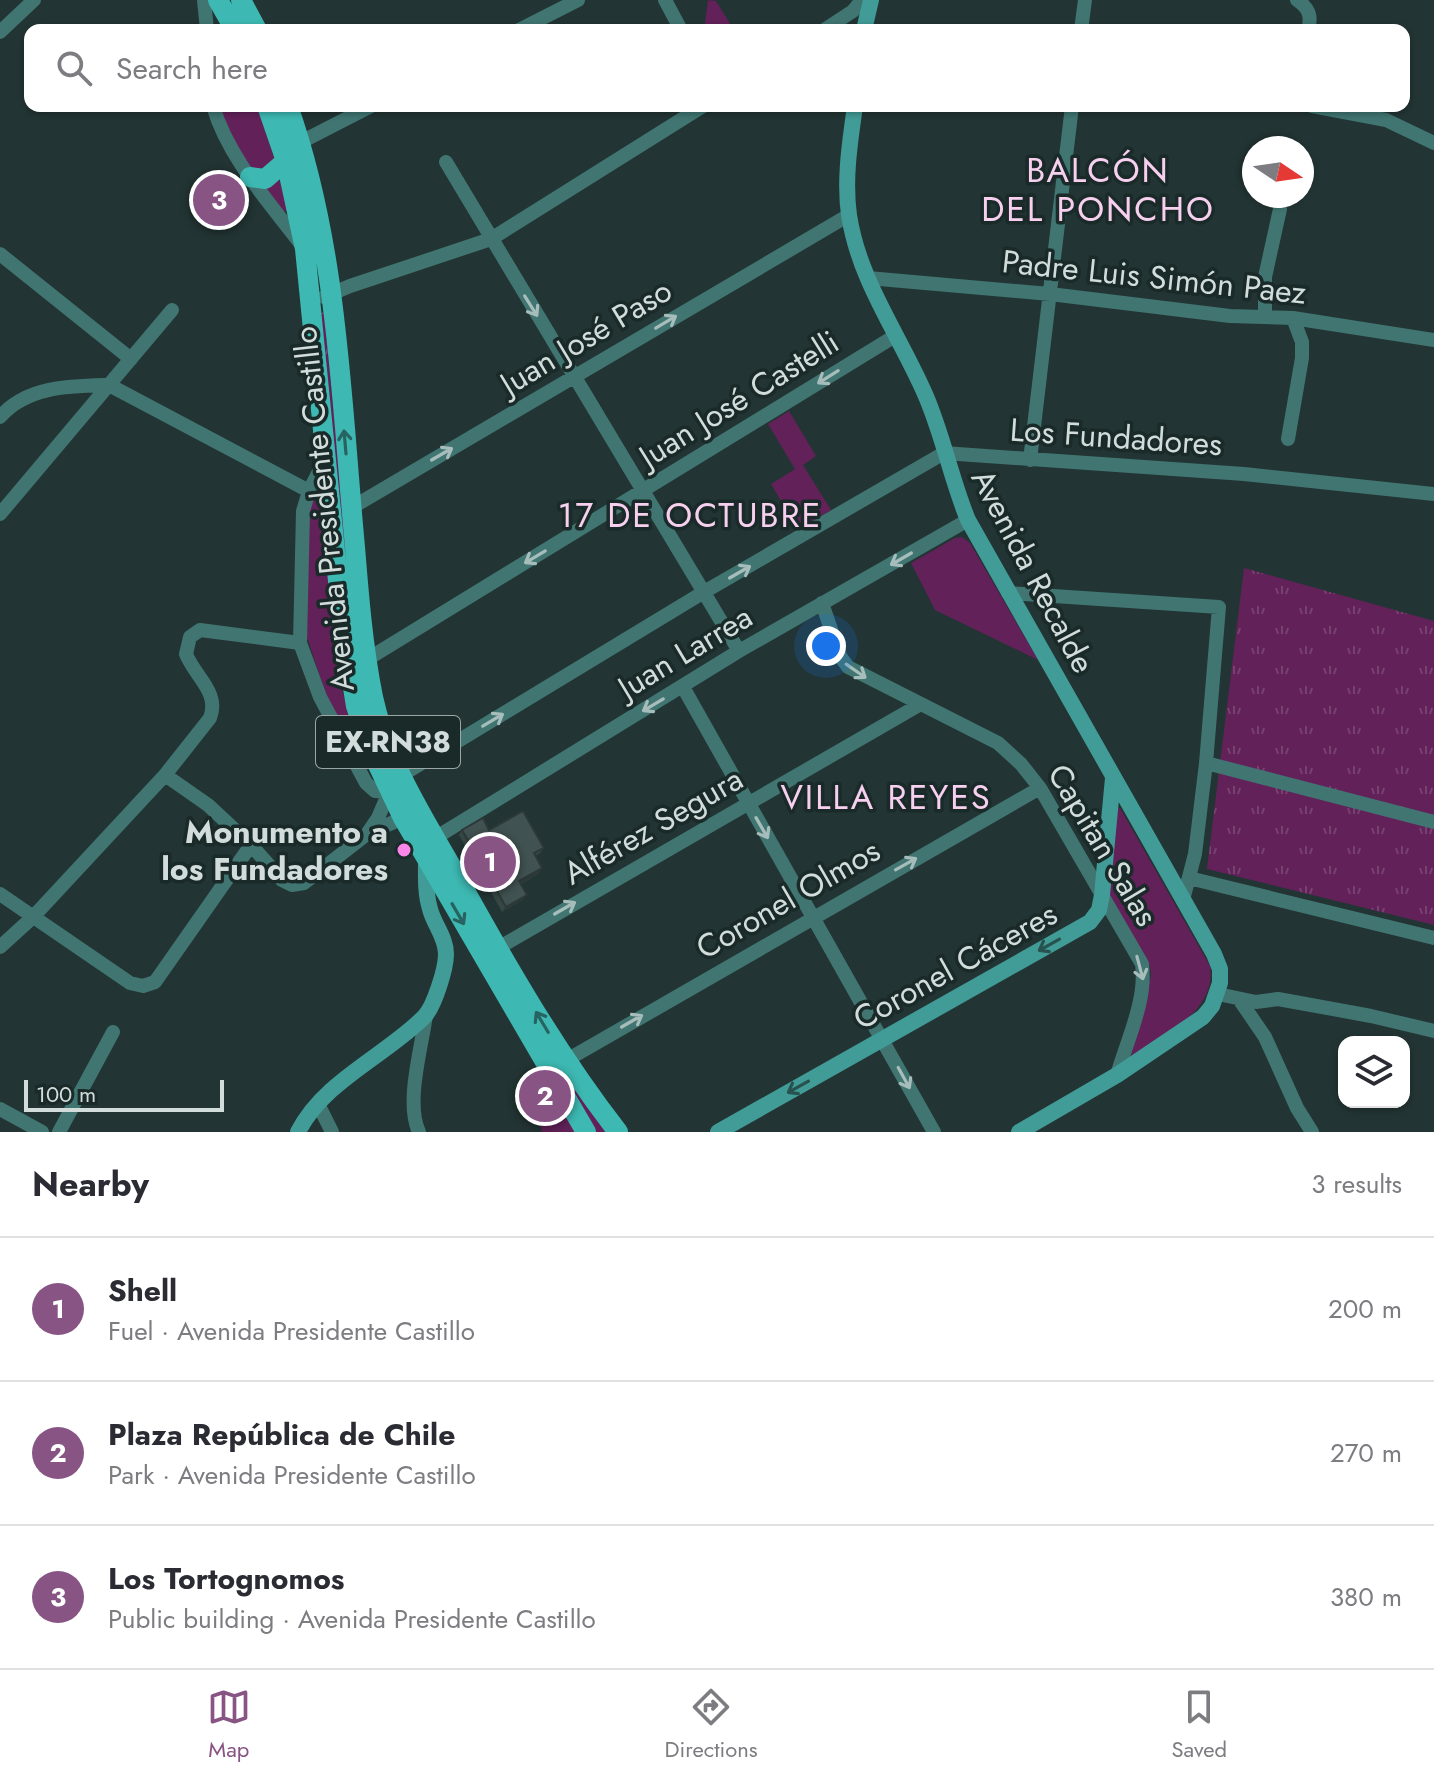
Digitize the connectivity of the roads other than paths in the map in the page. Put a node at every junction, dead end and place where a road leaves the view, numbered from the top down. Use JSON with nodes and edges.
{"nodes":[{"id":1,"x":34,"y":0,"type":"edge"},
{"id":2,"x":204,"y":0,"type":"edge"},
{"id":3,"x":218,"y":0,"type":"edge"},
{"id":4,"x":241,"y":0,"type":"edge"},
{"id":5,"x":578,"y":0,"type":"edge"},
{"id":6,"x":665,"y":0,"type":"edge"},
{"id":7,"x":862,"y":0,"type":"edge"},
{"id":8,"x":871,"y":0,"type":"edge"},
{"id":9,"x":1085,"y":0,"type":"edge"},
{"id":10,"x":1301,"y":3,"type":"edge"},
{"id":11,"x":206,"y":24,"type":"edge"},
{"id":12,"x":232,"y":24,"type":"edge"},
{"id":13,"x":254,"y":24,"type":"edge"},
{"id":14,"x":531,"y":24,"type":"edge"},
{"id":15,"x":678,"y":24,"type":"edge"},
{"id":16,"x":839,"y":24,"type":"edge"},
{"id":17,"x":865,"y":24,"type":"edge"},
{"id":18,"x":1082,"y":24,"type":"edge"},
{"id":19,"x":1310,"y":24,"type":"edge"},
{"id":20,"x":0,"y":32,"type":"edge"},
{"id":21,"x":215,"y":112,"type":"edge"},
{"id":22,"x":269,"y":112,"type":"edge"},
{"id":23,"x":290,"y":112,"type":"edge"},
{"id":24,"x":359,"y":112,"type":"edge"},
{"id":25,"x":676,"y":112,"type":"edge"},
{"id":26,"x":694,"y":112,"type":"edge"},
{"id":27,"x":854,"y":112,"type":"edge"},
{"id":28,"x":1071,"y":112,"type":"edge"},
{"id":29,"x":1344,"y":112,"type":"edge"},
{"id":30,"x":673,"y":125,"type":"junction"},
{"id":31,"x":301,"y":142,"type":"junction"},
{"id":32,"x":1434,"y":143,"type":"edge"},
{"id":33,"x":286,"y":161,"type":"junction"},
{"id":34,"x":446,"y":162,"type":"dead end"},
{"id":35,"x":250,"y":177,"type":"junction"},
{"id":36,"x":1280,"y":209,"type":"dead end"},
{"id":37,"x":849,"y":215,"type":"junction"},
{"id":38,"x":491,"y":239,"type":"junction"},
{"id":39,"x":305,"y":249,"type":"junction"},
{"id":40,"x":0,"y":254,"type":"edge"},
{"id":41,"x":868,"y":278,"type":"junction"},
{"id":42,"x":1050,"y":294,"type":"junction"},
{"id":43,"x":321,"y":298,"type":"junction"},
{"id":44,"x":172,"y":310,"type":"dead end"},
{"id":45,"x":1265,"y":316,"type":"junction"},
{"id":46,"x":1293,"y":318,"type":"junction"},
{"id":47,"x":895,"y":336,"type":"junction"},
{"id":48,"x":1434,"y":340,"type":"edge"},
{"id":49,"x":131,"y":359,"type":"junction"},
{"id":50,"x":575,"y":376,"type":"junction"},
{"id":51,"x":109,"y":385,"type":"junction"},
{"id":52,"x":0,"y":417,"type":"edge"},
{"id":53,"x":1288,"y":439,"type":"dead end"},
{"id":54,"x":944,"y":453,"type":"junction"},
{"id":55,"x":327,"y":456,"type":"junction"},
{"id":56,"x":1030,"y":460,"type":"junction"},
{"id":57,"x":309,"y":491,"type":"junction"},
{"id":58,"x":644,"y":491,"type":"junction"},
{"id":59,"x":1434,"y":494,"type":"edge"},
{"id":60,"x":351,"y":508,"type":"junction"},
{"id":61,"x":0,"y":514,"type":"edge"},
{"id":62,"x":968,"y":520,"type":"junction"},
{"id":63,"x":704,"y":592,"type":"junction"},
{"id":64,"x":1008,"y":593,"type":"junction"},
{"id":65,"x":822,"y":603,"type":"junction"},
{"id":66,"x":300,"y":643,"type":"junction"},
{"id":67,"x":739,"y":651,"type":"junction"},
{"id":68,"x":366,"y":660,"type":"junction"},
{"id":69,"x":683,"y":687,"type":"junction"},
{"id":70,"x":919,"y":705,"type":"junction"},
{"id":71,"x":1206,"y":763,"type":"junction"},
{"id":72,"x":165,"y":775,"type":"junction"},
{"id":73,"x":402,"y":775,"type":"junction"},
{"id":74,"x":1113,"y":778,"type":"junction"},
{"id":75,"x":1040,"y":788,"type":"junction"},
{"id":76,"x":389,"y":792,"type":"junction"},
{"id":77,"x":748,"y":803,"type":"junction"},
{"id":78,"x":403,"y":818,"type":"junction"},
{"id":79,"x":1434,"y":822,"type":"edge"},
{"id":80,"x":367,"y":834,"type":"junction"},
{"id":81,"x":435,"y":838,"type":"junction"},
{"id":82,"x":251,"y":845,"type":"junction"},
{"id":83,"x":426,"y":860,"type":"junction"},
{"id":84,"x":1189,"y":878,"type":"junction"},
{"id":85,"x":0,"y":894,"type":"edge"},
{"id":86,"x":1102,"y":895,"type":"junction"},
{"id":87,"x":1183,"y":900,"type":"junction"},
{"id":88,"x":813,"y":916,"type":"junction"},
{"id":89,"x":33,"y":917,"type":"junction"},
{"id":90,"x":1434,"y":938,"type":"edge"},
{"id":91,"x":0,"y":947,"type":"edge"},
{"id":92,"x":498,"y":948,"type":"junction"},
{"id":93,"x":1218,"y":994,"type":"junction"},
{"id":94,"x":1239,"y":999,"type":"junction"},
{"id":95,"x":426,"y":1015,"type":"junction"},
{"id":96,"x":1434,"y":1031,"type":"edge"},
{"id":97,"x":113,"y":1032,"type":"dead end"},
{"id":98,"x":882,"y":1039,"type":"junction"},
{"id":99,"x":565,"y":1061,"type":"junction"},
{"id":100,"x":1117,"y":1075,"type":"junction"},
{"id":101,"x":318,"y":1104,"type":"junction"},
{"id":102,"x":0,"y":1109,"type":"edge"},
{"id":103,"x":42,"y":1132,"type":"edge"},
{"id":104,"x":59,"y":1132,"type":"edge"},
{"id":105,"x":298,"y":1132,"type":"edge"},
{"id":106,"x":332,"y":1132,"type":"edge"},
{"id":107,"x":419,"y":1132,"type":"edge"},
{"id":108,"x":586,"y":1132,"type":"edge"},
{"id":109,"x":618,"y":1132,"type":"edge"},
{"id":110,"x":718,"y":1132,"type":"edge"},
{"id":111,"x":934,"y":1132,"type":"edge"},
{"id":112,"x":1019,"y":1132,"type":"edge"},
{"id":113,"x":1312,"y":1132,"type":"edge"}],
"edges":[{"from":1,"to":20,"type":"street"},
{"from":2,"to":11,"type":"street"},
{"from":3,"to":12,"type":"main road"},
{"from":4,"to":13,"type":"main road"},
{"from":5,"to":14,"type":"street"},
{"from":6,"to":15,"type":"street"},
{"from":7,"to":16,"type":"street"},
{"from":8,"to":17,"type":"street"},
{"from":9,"to":18,"type":"street"},
{"from":10,"to":19,"type":"street"},
{"from":21,"to":35,"type":"street"},
{"from":22,"to":33,"type":"main road","name":"Avenida Presidente Castillo","number":"EX-RN38"},
{"from":23,"to":31,"type":"main road","name":"Avenida Presidente Castillo","number":"EX-RN38"},
{"from":24,"to":31,"type":"street"},
{"from":25,"to":30,"type":"street"},
{"from":26,"to":30,"type":"street"},
{"from":27,"to":37,"type":"street","name":"Avenida Recalde"},
{"from":28,"to":42,"type":"street"},
{"from":29,"to":32,"type":"street"},
{"from":30,"to":38,"type":"street"},
{"from":31,"to":33,"type":"street"},
{"from":31,"to":43,"type":"main road","name":"Avenida Presidente Castillo","number":"EX-RN38"},
{"from":33,"to":35,"type":"main road"},
{"from":33,"to":39,"type":"main road","name":"Avenida Presidente Castillo","number":"EX-RN38"},
{"from":34,"to":38,"type":"street"},
{"from":35,"to":39,"type":"street"},
{"from":36,"to":45,"type":"street"},
{"from":37,"to":41,"type":"street","name":"Avenida Recalde"},
{"from":50,"to":37,"type":"street","name":"Juan José Paso","one_way":true},
{"from":38,"to":43,"type":"street"},
{"from":38,"to":50,"type":"street","one_way":true},
{"from":39,"to":43,"type":"main road","name":"Avenida Presidente Castillo","number":"EX-RN38"},
{"from":40,"to":49,"type":"street"},
{"from":41,"to":42,"type":"street","name":"Padre Luis Simón Paez"},
{"from":41,"to":47,"type":"street","name":"Avenida Recalde"},
{"from":42,"to":45,"type":"street","name":"Padre Luis Simón Paez"},
{"from":42,"to":56,"type":"street"},
{"from":43,"to":55,"type":"main road","name":"Avenida Presidente Castillo","number":"EX-RN38"},
{"from":60,"to":43,"type":"main road","name":"Avenida Presidente Castillo","number":"EX-RN38","one_way":true},
{"from":44,"to":49,"type":"street"},
{"from":45,"to":46,"type":"street","name":"Padre Luis Simón Paez"},
{"from":46,"to":48,"type":"street","name":"Padre Luis Simón Paez"},
{"from":46,"to":53,"type":"street"},
{"from":47,"to":54,"type":"street","name":"Avenida Recalde"},
{"from":47,"to":58,"type":"street","name":"Juan José Castelli","one_way":true},
{"from":49,"to":51,"type":"street"},
{"from":50,"to":58,"type":"street"},
{"from":60,"to":50,"type":"street","name":"Juan José Paso","one_way":true},
{"from":51,"to":52,"type":"street"},
{"from":51,"to":57,"type":"street"},
{"from":51,"to":61,"type":"street"},
{"from":54,"to":56,"type":"street","name":"Los Fundadores"},
{"from":54,"to":62,"type":"street","name":"Avenida Recalde"},
{"from":63,"to":54,"type":"street","one_way":true},
{"from":55,"to":57,"type":"street"},
{"from":55,"to":76,"type":"main road","name":"Avenida Presidente Castillo","number":"EX-RN38"},
{"from":56,"to":59,"type":"street","name":"Los Fundadores"},
{"from":57,"to":66,"type":"street"},
{"from":58,"to":63,"type":"street"},
{"from":58,"to":68,"type":"street","name":"Juan José Castelli","one_way":true},
{"from":60,"to":68,"type":"main road","name":"Avenida Presidente Castillo","number":"EX-RN38"},
{"from":62,"to":64,"type":"street","name":"Avenida Recalde"},
{"from":62,"to":65,"type":"street","name":"Juan Larrea","one_way":true},
{"from":63,"to":67,"type":"street"},
{"from":73,"to":63,"type":"street","one_way":true},
{"from":64,"to":71,"type":"street"},
{"from":64,"to":74,"type":"street","name":"Avenida Recalde"},
{"from":65,"to":67,"type":"street","name":"Juan Larrea"},
{"from":65,"to":70,"type":"street","name":"Capitan Salas","one_way":true},
{"from":66,"to":72,"type":"street"},
{"from":66,"to":76,"type":"street"},
{"from":67,"to":69,"type":"street","name":"Juan Larrea"},
{"from":68,"to":73,"type":"main road","name":"Avenida Presidente Castillo","number":"EX-RN38"},
{"from":69,"to":77,"type":"street"},
{"from":69,"to":81,"type":"street","name":"Juan Larrea","one_way":true},
{"from":70,"to":75,"type":"street","name":"Capitan Salas"},
{"from":70,"to":77,"type":"street","name":"Alférez Segura"},
{"from":71,"to":79,"type":"street"},
{"from":71,"to":84,"type":"street"},
{"from":72,"to":82,"type":"street"},
{"from":72,"to":89,"type":"street"},
{"from":73,"to":81,"type":"main road","name":"Avenida Presidente Castillo","number":"EX-RN38"},
{"from":74,"to":86,"type":"street","name":"Coronel Cáceres"},
{"from":74,"to":87,"type":"street","name":"Avenida Recalde"},
{"from":75,"to":86,"type":"street","name":"Capitan Salas"},
{"from":88,"to":75,"type":"street","name":"Coronel Olmos","one_way":true},
{"from":76,"to":78,"type":"main road","name":"Avenida Presidente Castillo","number":"EX-RN38"},
{"from":76,"to":80,"type":"street"},
{"from":77,"to":88,"type":"street","one_way":true},
{"from":92,"to":77,"type":"street","name":"Alférez Segura","one_way":true},
{"from":78,"to":80,"type":"street"},
{"from":78,"to":83,"type":"main road","name":"Avenida Presidente Castillo","number":"EX-RN38"},
{"from":80,"to":82,"type":"street"},
{"from":81,"to":92,"type":"main road","name":"Avenida Presidente Castillo","number":"EX-RN38"},
{"from":82,"to":89,"type":"street"},
{"from":83,"to":95,"type":"street"},
{"from":83,"to":108,"type":"main road","name":"Avenida Presidente Castillo","number":"EX-RN38","one_way":true},
{"from":84,"to":87,"type":"street"},
{"from":84,"to":90,"type":"street"},
{"from":85,"to":89,"type":"street"},
{"from":86,"to":98,"type":"street","name":"Coronel Cáceres","one_way":true},
{"from":86,"to":100,"type":"street","name":"Capitan Salas","one_way":true},
{"from":87,"to":93,"type":"street","name":"Avenida Recalde"},
{"from":88,"to":98,"type":"street"},
{"from":99,"to":88,"type":"street","name":"Coronel Olmos","one_way":true},
{"from":89,"to":91,"type":"street"},
{"from":99,"to":92,"type":"main road","name":"Avenida Presidente Castillo","number":"EX-RN38","one_way":true},
{"from":93,"to":94,"type":"street"},
{"from":93,"to":100,"type":"street"},
{"from":94,"to":96,"type":"street"},
{"from":94,"to":113,"type":"street"},
{"from":95,"to":101,"type":"street"},
{"from":95,"to":107,"type":"street"},
{"from":97,"to":104,"type":"street"},
{"from":98,"to":110,"type":"street","name":"Coronel Cáceres","one_way":true},
{"from":98,"to":111,"type":"street","one_way":true},
{"from":99,"to":109,"type":"main road","name":"Avenida Presidente Castillo","number":"EX-RN38"},
{"from":100,"to":112,"type":"street"},
{"from":101,"to":105,"type":"street"},
{"from":101,"to":106,"type":"street"},
{"from":102,"to":103,"type":"street"}]}
